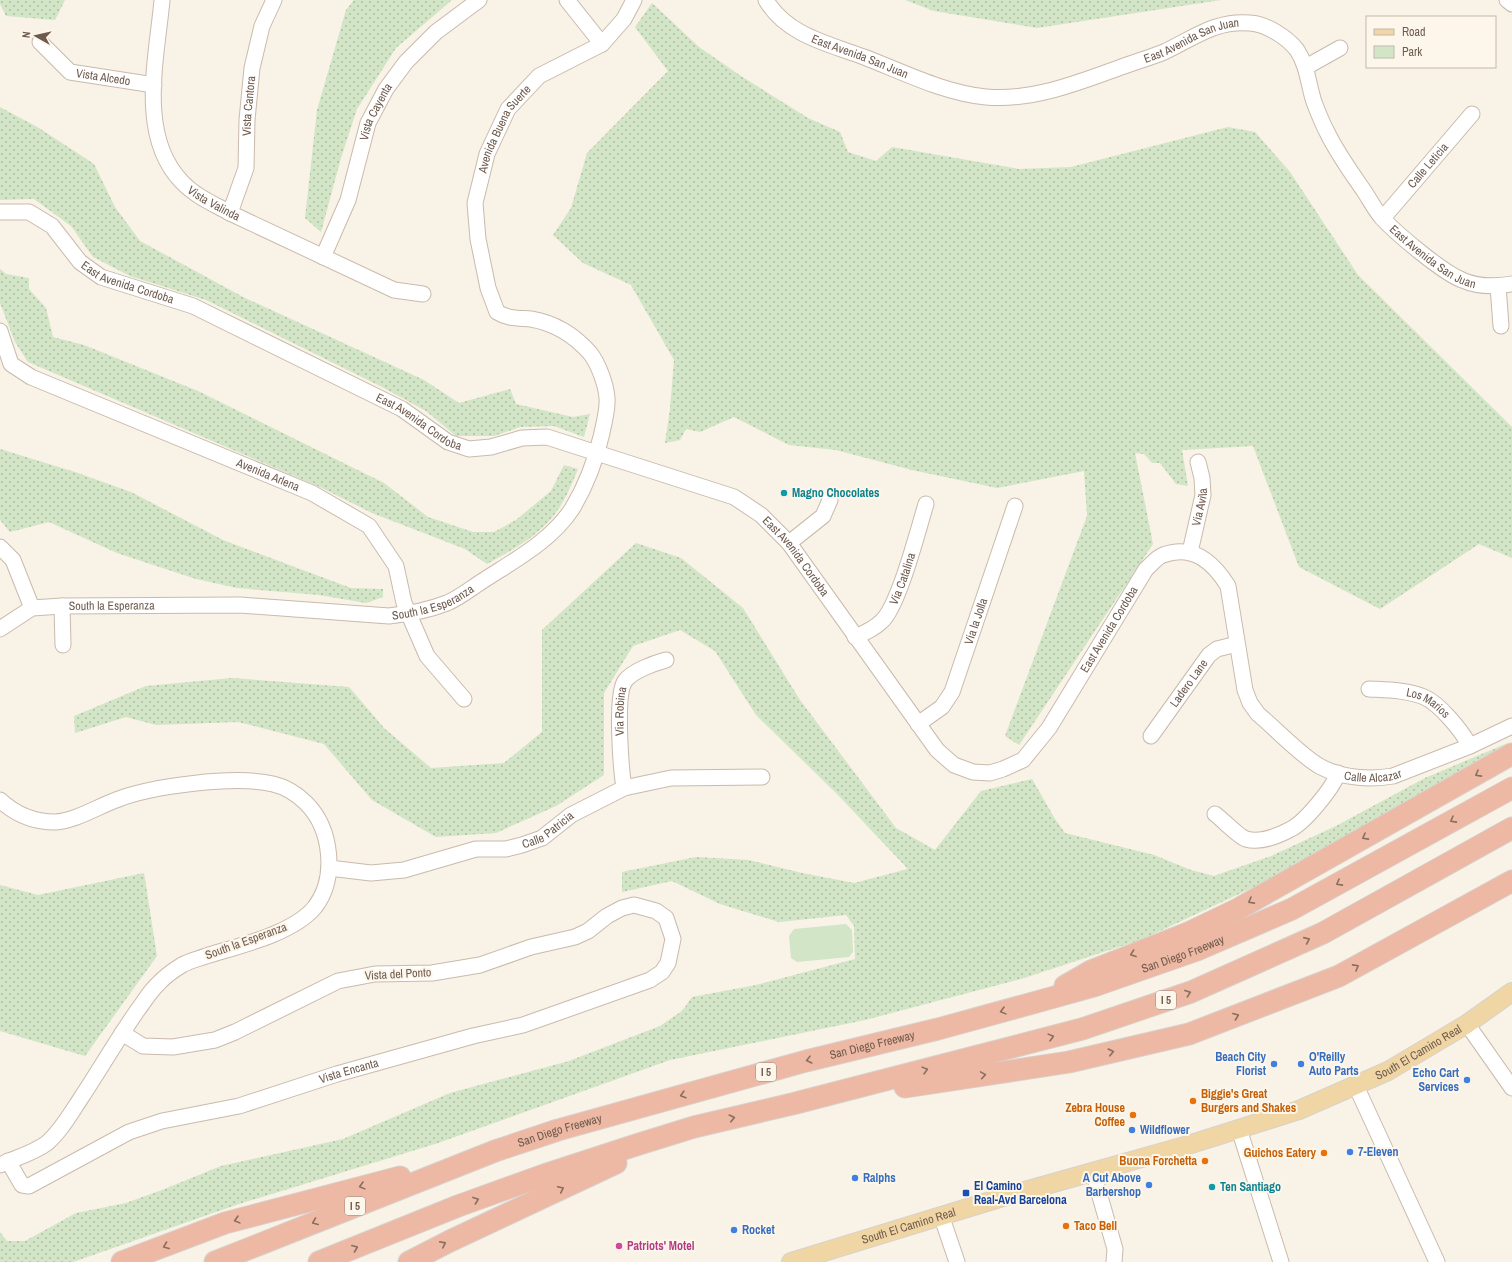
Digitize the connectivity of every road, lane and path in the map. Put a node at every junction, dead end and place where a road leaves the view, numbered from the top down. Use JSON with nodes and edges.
{"nodes":[{"id":1,"x":162,"y":0,"type":"edge"},
{"id":2,"x":274,"y":0,"type":"edge"},
{"id":3,"x":479,"y":0,"type":"edge"},
{"id":4,"x":567,"y":0,"type":"edge"},
{"id":5,"x":634,"y":0,"type":"edge"},
{"id":6,"x":766,"y":0,"type":"edge"},
{"id":7,"x":1507,"y":0,"type":"edge"},
{"id":8,"x":1512,"y":4,"type":"edge"},
{"id":9,"x":40,"y":42,"type":"dead end"},
{"id":10,"x":602,"y":44,"type":"junction"},
{"id":11,"x":1340,"y":48,"type":"dead end"},
{"id":12,"x":1306,"y":67,"type":"junction"},
{"id":13,"x":154,"y":85,"type":"junction"},
{"id":14,"x":1472,"y":114,"type":"dead end"},
{"id":15,"x":0,"y":212,"type":"edge"},
{"id":16,"x":230,"y":213,"type":"junction"},
{"id":17,"x":1382,"y":218,"type":"junction"},
{"id":18,"x":323,"y":257,"type":"junction"},
{"id":19,"x":1505,"y":285,"type":"edge"},
{"id":20,"x":423,"y":294,"type":"dead end"},
{"id":21,"x":496,"y":312,"type":"joint"},
{"id":22,"x":1500,"y":326,"type":"dead end"},
{"id":23,"x":0,"y":331,"type":"edge"},
{"id":24,"x":597,"y":454,"type":"junction"},
{"id":25,"x":1198,"y":462,"type":"dead end"},
{"id":26,"x":830,"y":500,"type":"dead end"},
{"id":27,"x":926,"y":504,"type":"dead end"},
{"id":28,"x":1015,"y":506,"type":"dead end"},
{"id":29,"x":789,"y":543,"type":"junction"},
{"id":30,"x":0,"y":547,"type":"edge"},
{"id":31,"x":1190,"y":552,"type":"junction"},
{"id":32,"x":62,"y":606,"type":"junction"},
{"id":33,"x":32,"y":608,"type":"junction"},
{"id":34,"x":409,"y":614,"type":"junction"},
{"id":35,"x":0,"y":629,"type":"edge"},
{"id":36,"x":855,"y":637,"type":"junction"},
{"id":37,"x":1236,"y":644,"type":"junction"},
{"id":38,"x":63,"y":645,"type":"dead end"},
{"id":39,"x":666,"y":660,"type":"dead end"},
{"id":40,"x":1369,"y":689,"type":"dead end"},
{"id":41,"x":464,"y":699,"type":"dead end"},
{"id":42,"x":918,"y":724,"type":"junction"},
{"id":43,"x":1512,"y":726,"type":"edge"},
{"id":44,"x":1151,"y":736,"type":"dead end"},
{"id":45,"x":1470,"y":746,"type":"junction"},
{"id":46,"x":1512,"y":754,"type":"edge"},
{"id":47,"x":1338,"y":773,"type":"junction"},
{"id":48,"x":762,"y":778,"type":"dead end"},
{"id":49,"x":624,"y":788,"type":"junction"},
{"id":50,"x":1512,"y":788,"type":"edge"},
{"id":51,"x":0,"y":800,"type":"edge"},
{"id":52,"x":1215,"y":814,"type":"dead end"},
{"id":53,"x":1512,"y":828,"type":"edge"},
{"id":54,"x":329,"y":868,"type":"junction"},
{"id":55,"x":1512,"y":881,"type":"edge"},
{"id":56,"x":670,"y":927,"type":"joint"},
{"id":57,"x":1512,"y":992,"type":"edge"},
{"id":58,"x":1040,"y":1001,"type":"junction"},
{"id":59,"x":1466,"y":1024,"type":"junction"},
{"id":60,"x":122,"y":1033,"type":"junction"},
{"id":61,"x":1356,"y":1086,"type":"junction"},
{"id":62,"x":1512,"y":1088,"type":"edge"},
{"id":63,"x":792,"y":1104,"type":"junction"},
{"id":64,"x":694,"y":1127,"type":"junction"},
{"id":65,"x":1239,"y":1129,"type":"junction"},
{"id":66,"x":495,"y":1151,"type":"junction"},
{"id":67,"x":4,"y":1163,"type":"edge"},
{"id":68,"x":1093,"y":1172,"type":"junction"},
{"id":69,"x":941,"y":1215,"type":"junction"},
{"id":70,"x":1115,"y":1255,"type":"edge"},
{"id":71,"x":799,"y":1261,"type":"edge"},
{"id":72,"x":122,"y":1262,"type":"edge"},
{"id":73,"x":215,"y":1262,"type":"edge"},
{"id":74,"x":319,"y":1262,"type":"edge"},
{"id":75,"x":409,"y":1262,"type":"edge"},
{"id":76,"x":957,"y":1262,"type":"edge"},
{"id":77,"x":1127,"y":1262,"type":"edge"},
{"id":78,"x":1281,"y":1262,"type":"edge"},
{"id":79,"x":1436,"y":1262,"type":"edge"}],
"edges":[{"from":1,"to":13,"type":"street","name":"Vista Valinda"},
{"from":2,"to":16,"type":"street","name":"Vista Cantora"},
{"from":3,"to":18,"type":"street","name":"Vista Cayenta"},
{"from":4,"to":10,"type":"street"},
{"from":5,"to":10,"type":"street","name":"Avenida Buena Suerte"},
{"from":6,"to":12,"type":"street","name":"East Avenida San Juan"},
{"from":7,"to":8,"type":"street"},
{"from":9,"to":13,"type":"street","name":"Vista Alcedo"},
{"from":10,"to":21,"type":"street","name":"Avenida Buena Suerte"},
{"from":11,"to":12,"type":"street"},
{"from":12,"to":17,"type":"street","name":"East Avenida San Juan"},
{"from":13,"to":16,"type":"street","name":"Vista Valinda"},
{"from":14,"to":17,"type":"street","name":"Calle Leticia"},
{"from":15,"to":24,"type":"street","name":"East Avenida Cordoba"},
{"from":16,"to":18,"type":"street","name":"Vista Valinda"},
{"from":17,"to":19,"type":"street","name":"East Avenida San Juan"},
{"from":18,"to":20,"type":"street","name":"Vista Valinda"},
{"from":19,"to":22,"type":"street"},
{"from":21,"to":24,"type":"street","name":"South la Esperanza"},
{"from":23,"to":34,"type":"street","name":"Avenida Arlena"},
{"from":24,"to":29,"type":"street","name":"East Avenida Cordoba"},
{"from":24,"to":34,"type":"street","name":"South la Esperanza"},
{"from":25,"to":31,"type":"street","name":"Via Avila"},
{"from":26,"to":29,"type":"street"},
{"from":27,"to":36,"type":"street","name":"Via Catalina"},
{"from":28,"to":42,"type":"street","name":"Via la Jolla"},
{"from":29,"to":36,"type":"street","name":"East Avenida Cordoba"},
{"from":30,"to":33,"type":"street"},
{"from":31,"to":37,"type":"street"},
{"from":31,"to":42,"type":"street","name":"East Avenida Cordoba"},
{"from":32,"to":33,"type":"street","name":"South la Esperanza"},
{"from":32,"to":34,"type":"street","name":"South la Esperanza"},
{"from":32,"to":38,"type":"street"},
{"from":33,"to":35,"type":"street","name":"South la Esperanza"},
{"from":34,"to":41,"type":"street","name":"Avenida Arlena"},
{"from":36,"to":42,"type":"street","name":"East Avenida Cordoba"},
{"from":37,"to":44,"type":"street","name":"Ladero Lane"},
{"from":37,"to":47,"type":"street"},
{"from":39,"to":49,"type":"street","name":"Via Robina"},
{"from":40,"to":45,"type":"street","name":"Los Marios"},
{"from":43,"to":45,"type":"street","name":"Calle Alcazar"},
{"from":45,"to":47,"type":"street","name":"Calle Alcazar"},
{"from":46,"to":58,"type":"highway","one_way":true},
{"from":47,"to":52,"type":"street","name":"Calle Alcazar"},
{"from":48,"to":49,"type":"street","name":"Calle Patricia"},
{"from":49,"to":54,"type":"street","name":"Calle Patricia"},
{"from":50,"to":58,"type":"highway","name":"San Diego Freeway","number":"I 5","one_way":true},
{"from":51,"to":54,"type":"street","name":"South la Esperanza"},
{"from":63,"to":53,"type":"highway","number":"I 5","one_way":true},
{"from":54,"to":60,"type":"street","name":"South la Esperanza"},
{"from":63,"to":55,"type":"highway","one_way":true},
{"from":56,"to":60,"type":"street","name":"Vista del Ponto"},
{"from":56,"to":67,"type":"street","name":"Vista Encanta"},
{"from":57,"to":59,"type":"main road","name":"South El Camino Real"},
{"from":58,"to":66,"type":"highway","name":"San Diego Freeway","number":"I 5","one_way":true},
{"from":59,"to":61,"type":"main road","name":"South El Camino Real"},
{"from":59,"to":62,"type":"street"},
{"from":60,"to":67,"type":"street","name":"South la Esperanza"},
{"from":61,"to":65,"type":"main road","name":"South El Camino Real"},
{"from":61,"to":79,"type":"street"},
{"from":64,"to":63,"type":"highway","number":"I 5","one_way":true},
{"from":74,"to":64,"type":"highway","number":"I 5","one_way":true},
{"from":75,"to":64,"type":"highway","one_way":true},
{"from":65,"to":68,"type":"main road","name":"South El Camino Real"},
{"from":65,"to":78,"type":"street"},
{"from":66,"to":72,"type":"highway","one_way":true},
{"from":66,"to":73,"type":"highway","name":"San Diego Freeway","number":"I 5","one_way":true},
{"from":68,"to":69,"type":"main road","name":"South El Camino Real"},
{"from":68,"to":70,"type":"street"},
{"from":69,"to":71,"type":"main road","name":"South El Camino Real"},
{"from":69,"to":76,"type":"street"},
{"from":70,"to":77,"type":"street"}]}
